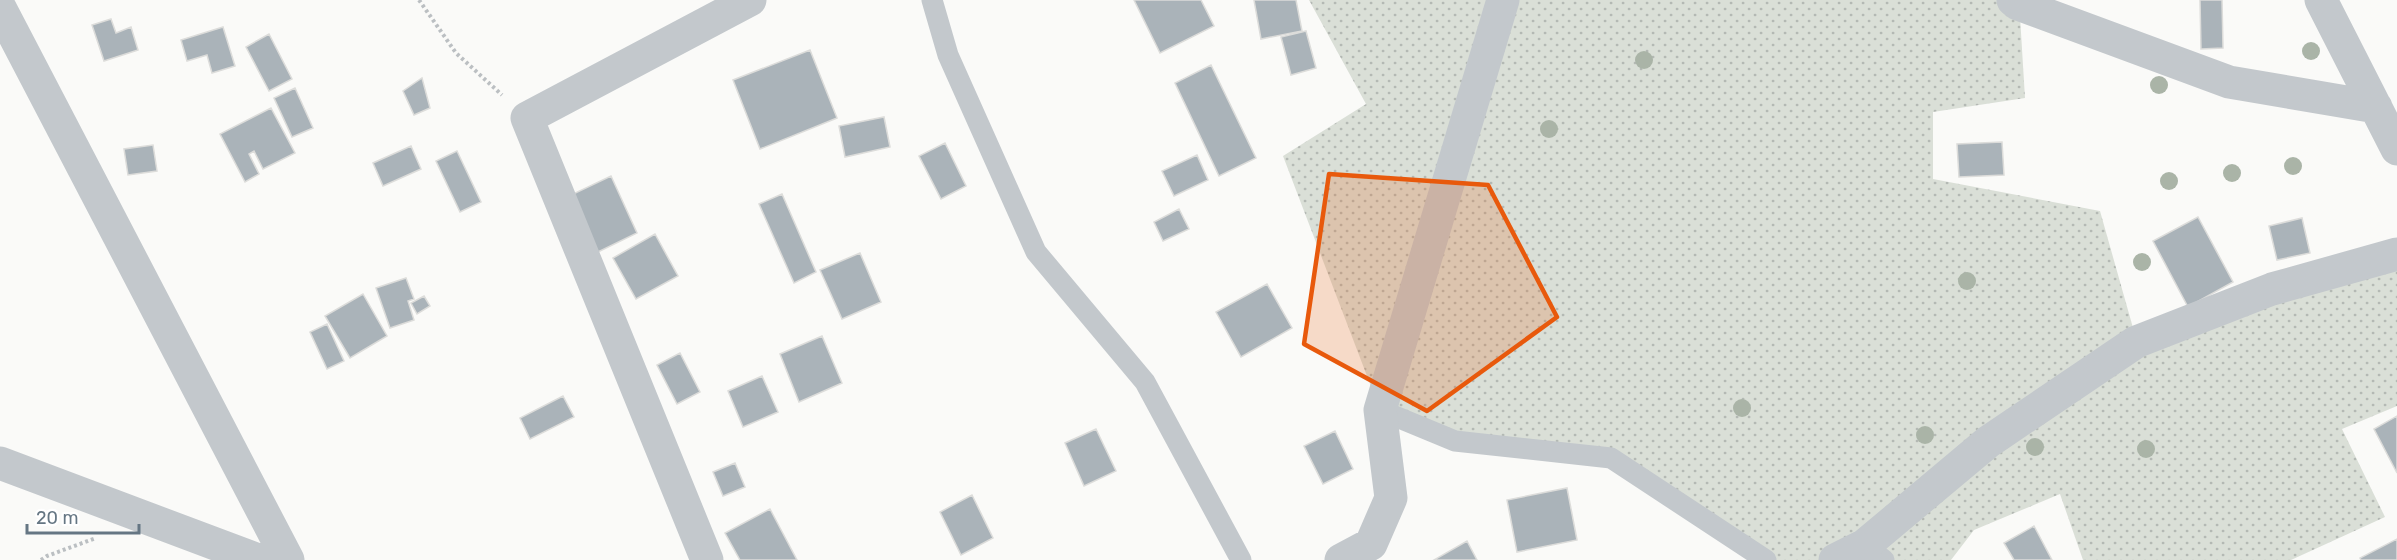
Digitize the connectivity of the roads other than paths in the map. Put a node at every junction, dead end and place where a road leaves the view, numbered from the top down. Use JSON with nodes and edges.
{"nodes":[{"id":1,"x":750,"y":0,"type":"edge"},
{"id":2,"x":932,"y":0,"type":"edge"},
{"id":3,"x":1503,"y":0,"type":"edge"},
{"id":4,"x":2013,"y":0,"type":"edge"},
{"id":5,"x":2321,"y":0,"type":"edge"},
{"id":6,"x":0,"y":8,"type":"edge"},
{"id":7,"x":2376,"y":107,"type":"junction"},
{"id":8,"x":2397,"y":149,"type":"edge"},
{"id":9,"x":2397,"y":254,"type":"edge"},
{"id":10,"x":1380,"y":410,"type":"junction"},
{"id":11,"x":0,"y":463,"type":"edge"},
{"id":12,"x":1874,"y":552,"type":"edge"},
{"id":13,"x":258,"y":560,"type":"edge"},
{"id":14,"x":288,"y":560,"type":"edge"},
{"id":15,"x":707,"y":560,"type":"edge"},
{"id":16,"x":1241,"y":560,"type":"edge"},
{"id":17,"x":1341,"y":560,"type":"edge"},
{"id":18,"x":1766,"y":560,"type":"edge"},
{"id":19,"x":1835,"y":560,"type":"edge"}],
"edges":[{"from":1,"to":15,"type":"street"},
{"from":2,"to":16,"type":"lane"},
{"from":3,"to":10,"type":"street"},
{"from":4,"to":7,"type":"street"},
{"from":5,"to":7,"type":"street"},
{"from":6,"to":14,"type":"street"},
{"from":7,"to":8,"type":"street"},
{"from":9,"to":12,"type":"street"},
{"from":10,"to":17,"type":"street"},
{"from":10,"to":18,"type":"lane"},
{"from":11,"to":13,"type":"street"},
{"from":12,"to":19,"type":"street"}]}
